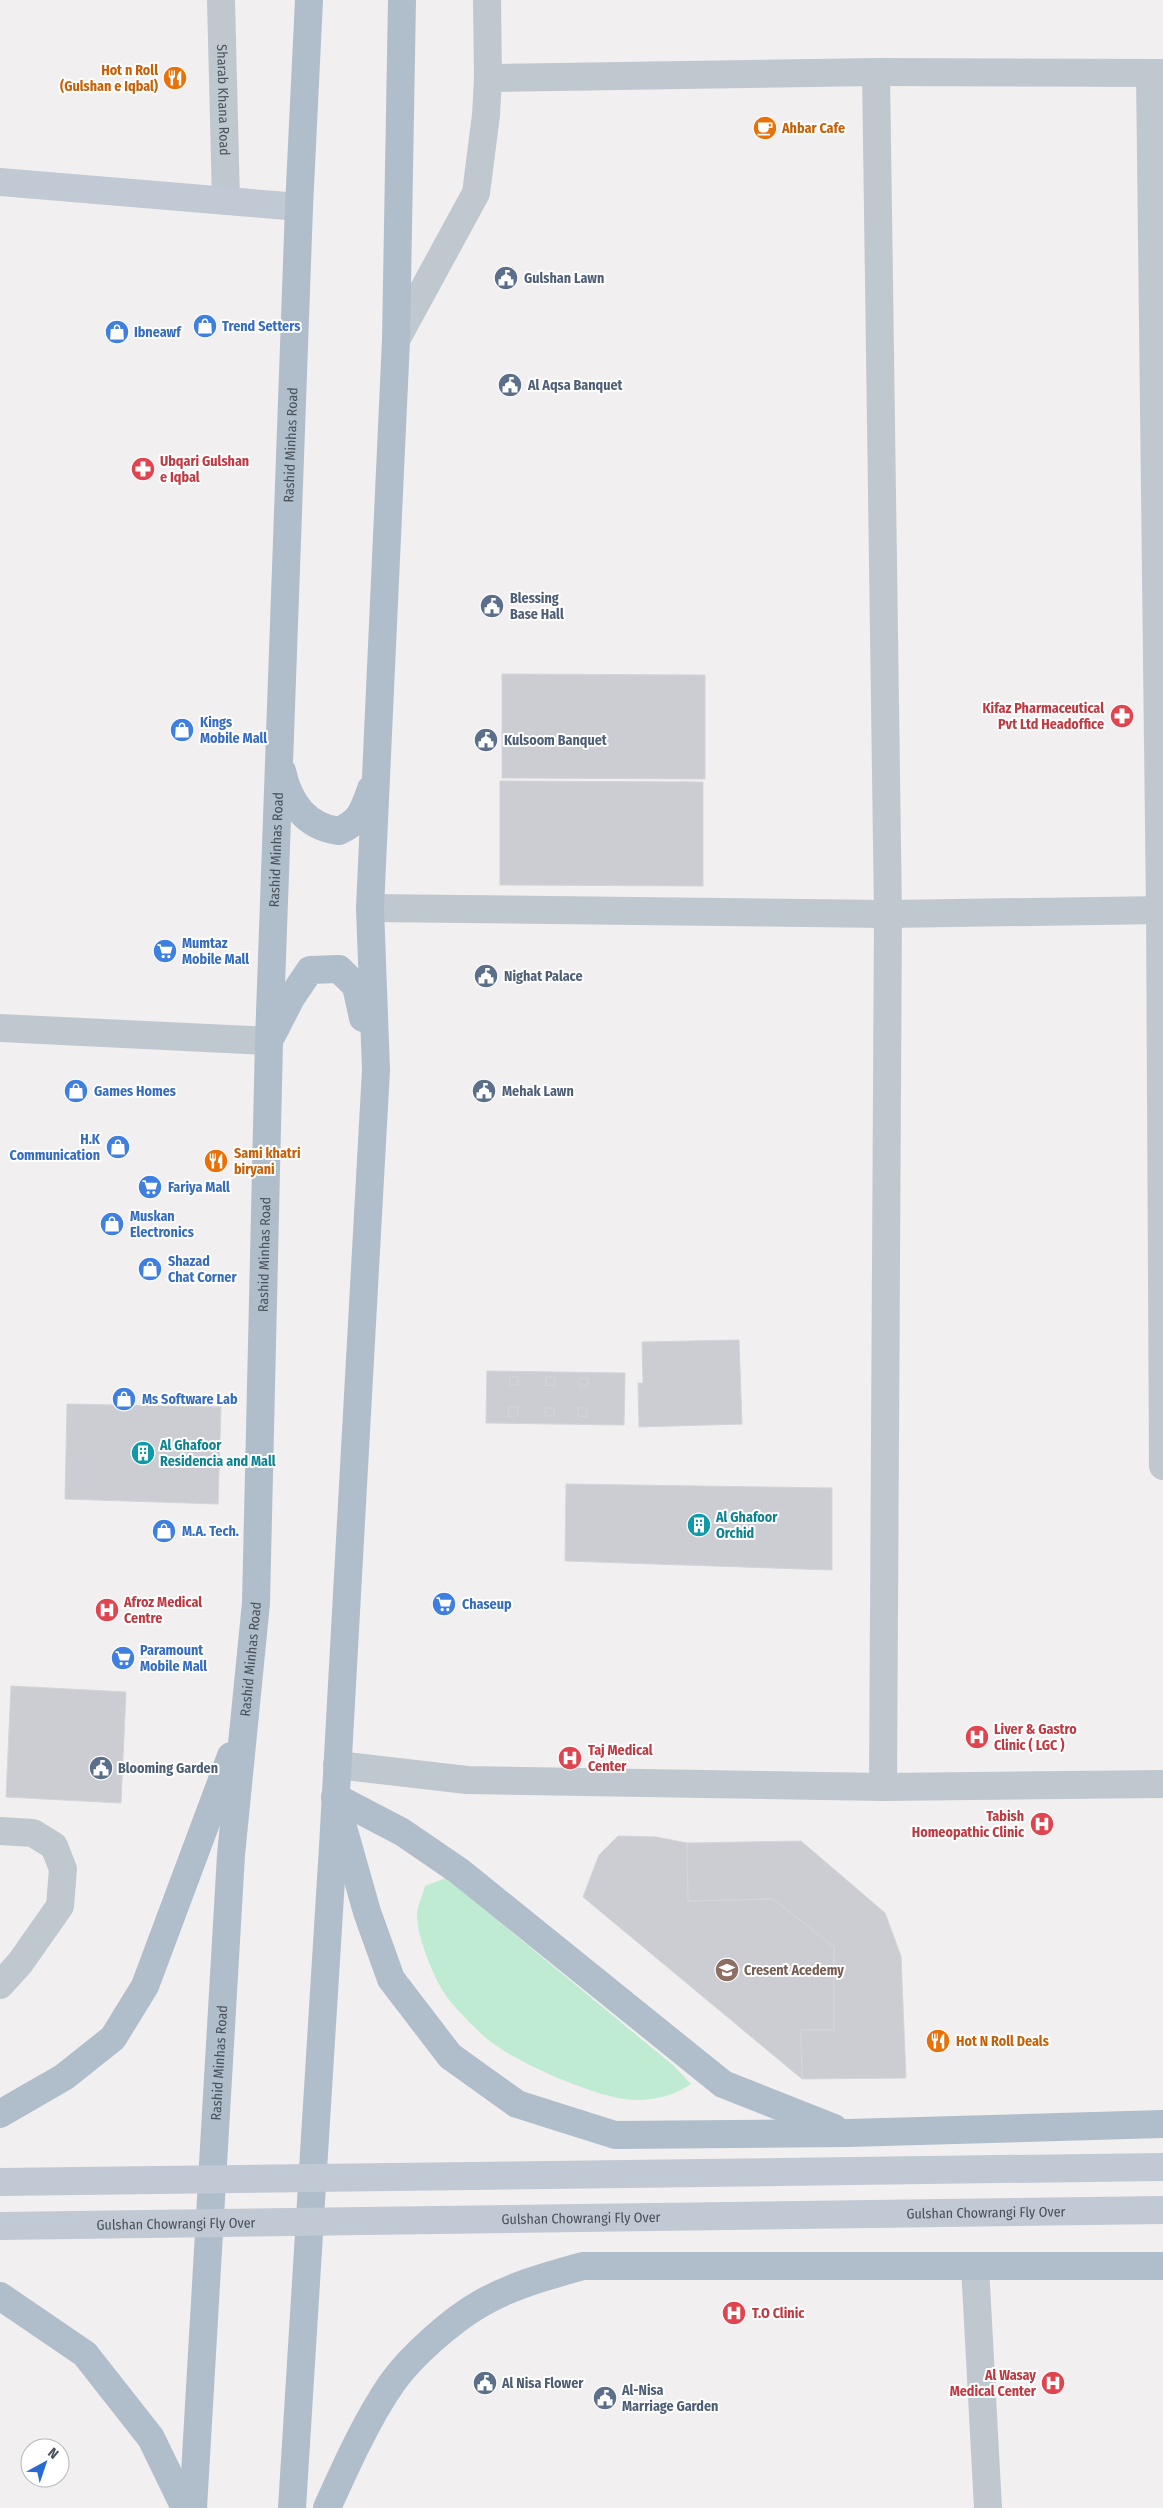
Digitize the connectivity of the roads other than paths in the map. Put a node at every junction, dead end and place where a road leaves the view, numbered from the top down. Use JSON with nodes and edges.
{"nodes":[{"id":1,"x":221,"y":0,"type":"edge"},
{"id":2,"x":309,"y":0,"type":"edge"},
{"id":3,"x":402,"y":0,"type":"edge"},
{"id":4,"x":487,"y":0,"type":"edge"},
{"id":5,"x":876,"y":72,"type":"junction"},
{"id":6,"x":1156,"y":73,"type":"edge"},
{"id":7,"x":488,"y":78,"type":"junction"},
{"id":8,"x":0,"y":182,"type":"edge"},
{"id":9,"x":226,"y":201,"type":"junction"},
{"id":10,"x":299,"y":207,"type":"junction"},
{"id":11,"x":396,"y":340,"type":"junction"},
{"id":12,"x":1159,"y":551,"type":"edge"},
{"id":13,"x":279,"y":755,"type":"junction"},
{"id":14,"x":374,"y":778,"type":"junction"},
{"id":15,"x":370,"y":908,"type":"junction"},
{"id":16,"x":1161,"y":910,"type":"edge"},
{"id":17,"x":888,"y":914,"type":"junction"},
{"id":18,"x":0,"y":1028,"type":"edge"},
{"id":19,"x":269,"y":1041,"type":"junction"},
{"id":20,"x":376,"y":1070,"type":"junction"},
{"id":21,"x":1163,"y":1466,"type":"edge"},
{"id":22,"x":245,"y":1718,"type":"junction"},
{"id":23,"x":337,"y":1765,"type":"junction"},
{"id":24,"x":1163,"y":1784,"type":"edge"},
{"id":25,"x":883,"y":1787,"type":"junction"},
{"id":26,"x":335,"y":1797,"type":"junction"},
{"id":27,"x":0,"y":1831,"type":"edge"},
{"id":28,"x":0,"y":1985,"type":"edge"},
{"id":29,"x":0,"y":2114,"type":"edge"},
{"id":30,"x":1163,"y":2124,"type":"edge"},
{"id":31,"x":848,"y":2133,"type":"junction"},
{"id":32,"x":1163,"y":2167,"type":"edge"},
{"id":33,"x":0,"y":2182,"type":"edge"},
{"id":34,"x":1163,"y":2210,"type":"edge"},
{"id":35,"x":0,"y":2226,"type":"edge"},
{"id":36,"x":975,"y":2266,"type":"junction"},
{"id":37,"x":1163,"y":2266,"type":"edge"},
{"id":38,"x":0,"y":2296,"type":"edge"},
{"id":39,"x":186,"y":2508,"type":"edge"},
{"id":40,"x":193,"y":2508,"type":"edge"},
{"id":41,"x":292,"y":2508,"type":"edge"},
{"id":42,"x":327,"y":2508,"type":"edge"},
{"id":43,"x":988,"y":2508,"type":"edge"}],
"edges":[{"from":1,"to":9,"type":"street","name":"Sharab Khana Road"},
{"from":2,"to":10,"type":"main road","name":"Rashid Minhas Road"},
{"from":3,"to":11,"type":"main road"},
{"from":4,"to":7,"type":"street"},
{"from":5,"to":6,"type":"street"},
{"from":5,"to":7,"type":"street"},
{"from":5,"to":17,"type":"street"},
{"from":6,"to":12,"type":"street"},
{"from":7,"to":11,"type":"street"},
{"from":8,"to":9,"type":"main road"},
{"from":9,"to":10,"type":"main road"},
{"from":10,"to":13,"type":"main road","name":"Rashid Minhas Road"},
{"from":11,"to":14,"type":"main road"},
{"from":12,"to":16,"type":"street"},
{"from":13,"to":14,"type":"main road"},
{"from":13,"to":19,"type":"main road","name":"Rashid Minhas Road"},
{"from":14,"to":15,"type":"main road"},
{"from":15,"to":17,"type":"street"},
{"from":15,"to":20,"type":"main road"},
{"from":16,"to":17,"type":"street"},
{"from":16,"to":21,"type":"street"},
{"from":17,"to":25,"type":"street"},
{"from":18,"to":19,"type":"street"},
{"from":19,"to":20,"type":"main road"},
{"from":19,"to":22,"type":"main road","name":"Rashid Minhas Road"},
{"from":20,"to":23,"type":"main road"},
{"from":22,"to":29,"type":"main road"},
{"from":22,"to":40,"type":"main road","name":"Rashid Minhas Road"},
{"from":23,"to":25,"type":"street"},
{"from":23,"to":26,"type":"main road"},
{"from":24,"to":25,"type":"street"},
{"from":26,"to":31,"type":"main road"},
{"from":26,"to":31,"type":"main road"},
{"from":26,"to":41,"type":"main road"},
{"from":27,"to":28,"type":"street"},
{"from":30,"to":31,"type":"main road"},
{"from":32,"to":33,"type":"main road","bridge":true},
{"from":34,"to":35,"type":"main road","name":"Gulshan Chowrangi Fly Over","bridge":true},
{"from":36,"to":37,"type":"main road"},
{"from":36,"to":42,"type":"main road"},
{"from":36,"to":43,"type":"street"},
{"from":38,"to":39,"type":"main road"}]}
